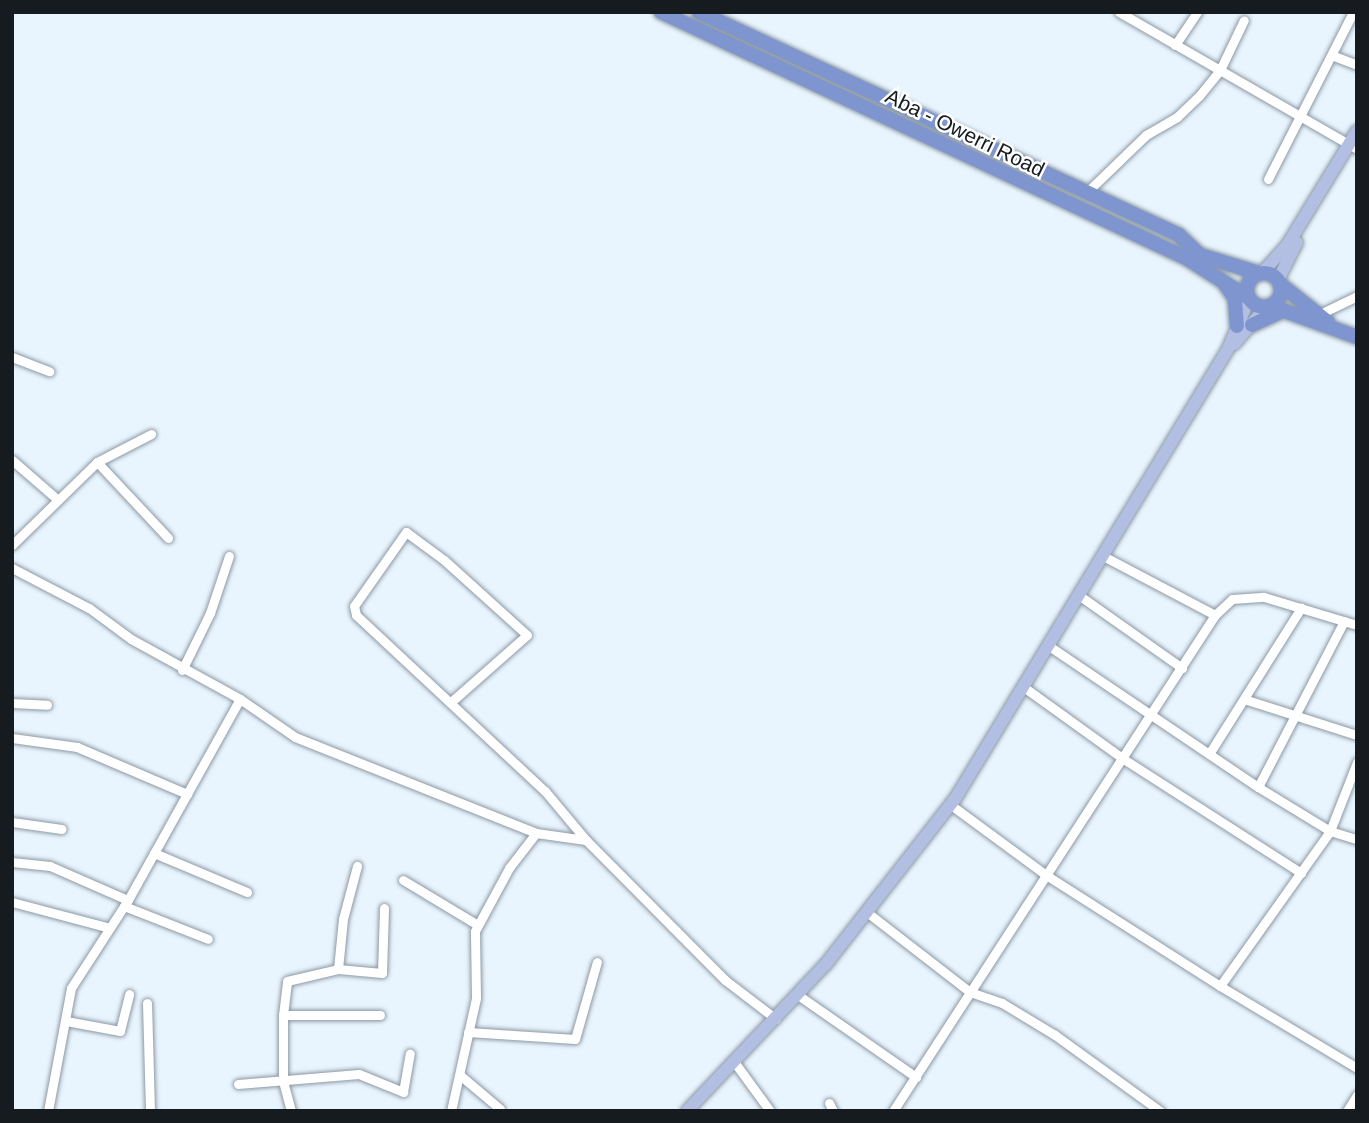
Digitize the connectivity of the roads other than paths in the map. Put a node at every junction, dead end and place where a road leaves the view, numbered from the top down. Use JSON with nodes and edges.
{"nodes":[{"id":1,"x":660,"y":12,"type":"edge"},
{"id":2,"x":699,"y":12,"type":"edge"},
{"id":3,"x":1119,"y":12,"type":"edge"},
{"id":4,"x":1197,"y":12,"type":"edge"},
{"id":5,"x":1353,"y":12,"type":"edge"},
{"id":6,"x":1244,"y":20,"type":"dead end"},
{"id":7,"x":1175,"y":45,"type":"junction"},
{"id":8,"x":1334,"y":57,"type":"junction"},
{"id":9,"x":779,"y":59,"type":"junction"},
{"id":10,"x":1357,"y":65,"type":"edge"},
{"id":11,"x":1220,"y":70,"type":"junction"},
{"id":12,"x":1303,"y":117,"type":"junction"},
{"id":13,"x":1357,"y":131,"type":"edge"},
{"id":14,"x":1352,"y":147,"type":"edge"},
{"id":15,"x":1268,"y":179,"type":"dead end"},
{"id":16,"x":1087,"y":192,"type":"junction"},
{"id":17,"x":1310,"y":205,"type":"junction"},
{"id":18,"x":1261,"y":273,"type":"junction"},
{"id":19,"x":1217,"y":275,"type":"junction"},
{"id":20,"x":1279,"y":282,"type":"junction"},
{"id":21,"x":1357,"y":296,"type":"edge"},
{"id":22,"x":1248,"y":298,"type":"junction"},
{"id":23,"x":1274,"y":308,"type":"junction"},
{"id":24,"x":1320,"y":314,"type":"junction"},
{"id":25,"x":1245,"y":326,"type":"junction"},
{"id":26,"x":1338,"y":328,"type":"junction"},
{"id":27,"x":1357,"y":337,"type":"edge"},
{"id":28,"x":12,"y":357,"type":"edge"},
{"id":29,"x":49,"y":371,"type":"dead end"},
{"id":30,"x":151,"y":434,"type":"dead end"},
{"id":31,"x":12,"y":460,"type":"edge"},
{"id":32,"x":97,"y":462,"type":"junction"},
{"id":33,"x":57,"y":499,"type":"junction"},
{"id":34,"x":168,"y":538,"type":"dead end"},
{"id":35,"x":12,"y":545,"type":"edge"},
{"id":36,"x":229,"y":556,"type":"dead end"},
{"id":37,"x":1104,"y":556,"type":"junction"},
{"id":38,"x":12,"y":568,"type":"edge"},
{"id":39,"x":1080,"y":596,"type":"junction"},
{"id":40,"x":1301,"y":608,"type":"junction"},
{"id":41,"x":1215,"y":615,"type":"junction"},
{"id":42,"x":1343,"y":621,"type":"junction"},
{"id":43,"x":1357,"y":625,"type":"edge"},
{"id":44,"x":1049,"y":646,"type":"junction"},
{"id":45,"x":1182,"y":668,"type":"junction"},
{"id":46,"x":182,"y":670,"type":"junction"},
{"id":47,"x":1025,"y":688,"type":"junction"},
{"id":48,"x":240,"y":699,"type":"junction"},
{"id":49,"x":1247,"y":700,"type":"junction"},
{"id":50,"x":451,"y":702,"type":"junction"},
{"id":51,"x":12,"y":703,"type":"edge"},
{"id":52,"x":47,"y":705,"type":"dead end"},
{"id":53,"x":1151,"y":715,"type":"junction"},
{"id":54,"x":1296,"y":719,"type":"junction"},
{"id":55,"x":1357,"y":735,"type":"edge"},
{"id":56,"x":12,"y":738,"type":"edge"},
{"id":57,"x":1209,"y":754,"type":"junction"},
{"id":58,"x":1122,"y":758,"type":"junction"},
{"id":59,"x":1357,"y":762,"type":"edge"},
{"id":60,"x":1258,"y":788,"type":"junction"},
{"id":61,"x":187,"y":794,"type":"junction"},
{"id":62,"x":951,"y":804,"type":"junction"},
{"id":63,"x":12,"y":822,"type":"edge"},
{"id":64,"x":62,"y":829,"type":"dead end"},
{"id":65,"x":1330,"y":831,"type":"junction"},
{"id":66,"x":536,"y":832,"type":"junction"},
{"id":67,"x":1357,"y":839,"type":"edge"},
{"id":68,"x":586,"y":840,"type":"junction"},
{"id":69,"x":154,"y":853,"type":"junction"},
{"id":70,"x":12,"y":862,"type":"edge"},
{"id":71,"x":357,"y":866,"type":"dead end"},
{"id":72,"x":1301,"y":873,"type":"junction"},
{"id":73,"x":1046,"y":875,"type":"junction"},
{"id":74,"x":403,"y":880,"type":"dead end"},
{"id":75,"x":247,"y":892,"type":"dead end"},
{"id":76,"x":12,"y":902,"type":"edge"},
{"id":77,"x":126,"y":903,"type":"junction"},
{"id":78,"x":384,"y":908,"type":"dead end"},
{"id":79,"x":868,"y":913,"type":"junction"},
{"id":80,"x":478,"y":925,"type":"junction"},
{"id":81,"x":110,"y":928,"type":"junction"},
{"id":82,"x":208,"y":939,"type":"dead end"},
{"id":83,"x":597,"y":961,"type":"dead end"},
{"id":84,"x":338,"y":969,"type":"junction"},
{"id":85,"x":1220,"y":986,"type":"junction"},
{"id":86,"x":970,"y":992,"type":"junction"},
{"id":87,"x":129,"y":994,"type":"dead end"},
{"id":88,"x":798,"y":995,"type":"junction"},
{"id":89,"x":148,"y":1003,"type":"dead end"},
{"id":90,"x":283,"y":1015,"type":"junction"},
{"id":91,"x":380,"y":1015,"type":"dead end"},
{"id":92,"x":776,"y":1019,"type":"junction"},
{"id":93,"x":66,"y":1021,"type":"junction"},
{"id":94,"x":468,"y":1032,"type":"junction"},
{"id":95,"x":410,"y":1054,"type":"dead end"},
{"id":96,"x":735,"y":1063,"type":"junction"},
{"id":97,"x":1357,"y":1068,"type":"edge"},
{"id":98,"x":461,"y":1076,"type":"junction"},
{"id":99,"x":916,"y":1077,"type":"junction"},
{"id":100,"x":284,"y":1082,"type":"junction"},
{"id":101,"x":238,"y":1084,"type":"dead end"},
{"id":102,"x":1357,"y":1095,"type":"edge"},
{"id":103,"x":500,"y":1109,"type":"edge"},
{"id":104,"x":48,"y":1111,"type":"edge"},
{"id":105,"x":150,"y":1111,"type":"edge"},
{"id":106,"x":291,"y":1111,"type":"edge"},
{"id":107,"x":452,"y":1111,"type":"edge"},
{"id":108,"x":687,"y":1111,"type":"edge"},
{"id":109,"x":769,"y":1111,"type":"edge"},
{"id":110,"x":893,"y":1111,"type":"edge"},
{"id":111,"x":1160,"y":1111,"type":"edge"},
{"id":112,"x":1347,"y":1111,"type":"edge"}],
"edges":[{"from":1,"to":9,"type":"highway","name":"Aba - Owerri Road"},
{"from":2,"to":9,"type":"highway","name":"Aba - Owerri Road"},
{"from":3,"to":7,"type":"street"},
{"from":4,"to":7,"type":"street"},
{"from":5,"to":8,"type":"street"},
{"from":6,"to":11,"type":"street"},
{"from":7,"to":11,"type":"street"},
{"from":8,"to":10,"type":"street"},
{"from":8,"to":12,"type":"street"},
{"from":9,"to":16,"type":"highway","name":"Aba - Owerri Road"},
{"from":9,"to":19,"type":"highway","name":"Aba - Owerri Road"},
{"from":11,"to":12,"type":"street"},
{"from":11,"to":16,"type":"street"},
{"from":12,"to":14,"type":"street"},
{"from":12,"to":15,"type":"street"},
{"from":13,"to":14,"type":"main road"},
{"from":14,"to":17,"type":"main road"},
{"from":16,"to":18,"type":"highway","name":"Aba - Owerri Road"},
{"from":17,"to":18,"type":"main road"},
{"from":17,"to":20,"type":"main road"},
{"from":18,"to":20,"type":"highway","name":"Aba - Owerri Road"},
{"from":18,"to":22,"type":"highway"},
{"from":19,"to":22,"type":"highway","name":"Aba - Owerri Road"},
{"from":19,"to":25,"type":"highway"},
{"from":20,"to":23,"type":"highway"},
{"from":20,"to":24,"type":"highway","name":"Aba - Owerri Road"},
{"from":21,"to":24,"type":"street"},
{"from":22,"to":23,"type":"highway","name":"Aba - Owerri Road"},
{"from":22,"to":25,"type":"main road"},
{"from":23,"to":25,"type":"highway"},
{"from":23,"to":26,"type":"highway","name":"Aba - Owerri Road"},
{"from":24,"to":26,"type":"highway","name":"Aba - Owerri Road"},
{"from":25,"to":37,"type":"main road"},
{"from":26,"to":27,"type":"highway","name":"Aba - Owerri Road"},
{"from":28,"to":29,"type":"street"},
{"from":30,"to":32,"type":"street"},
{"from":31,"to":33,"type":"street"},
{"from":32,"to":33,"type":"street"},
{"from":32,"to":34,"type":"street"},
{"from":33,"to":35,"type":"street"},
{"from":36,"to":46,"type":"street"},
{"from":37,"to":39,"type":"main road"},
{"from":37,"to":41,"type":"street"},
{"from":38,"to":46,"type":"street"},
{"from":39,"to":44,"type":"main road"},
{"from":39,"to":45,"type":"street"},
{"from":40,"to":41,"type":"street"},
{"from":40,"to":42,"type":"street"},
{"from":40,"to":49,"type":"street"},
{"from":41,"to":45,"type":"street"},
{"from":42,"to":43,"type":"street"},
{"from":42,"to":54,"type":"street"},
{"from":44,"to":47,"type":"main road"},
{"from":44,"to":53,"type":"street"},
{"from":45,"to":53,"type":"street"},
{"from":46,"to":48,"type":"street"},
{"from":47,"to":58,"type":"street"},
{"from":47,"to":62,"type":"main road"},
{"from":48,"to":61,"type":"street"},
{"from":48,"to":66,"type":"street"},
{"from":49,"to":54,"type":"street"},
{"from":49,"to":57,"type":"street"},
{"from":50,"to":50,"type":"street"},
{"from":50,"to":68,"type":"street"},
{"from":51,"to":52,"type":"street"},
{"from":53,"to":57,"type":"street"},
{"from":53,"to":58,"type":"street"},
{"from":54,"to":55,"type":"street"},
{"from":54,"to":60,"type":"street"},
{"from":56,"to":61,"type":"street"},
{"from":57,"to":60,"type":"street"},
{"from":58,"to":72,"type":"street"},
{"from":58,"to":73,"type":"street"},
{"from":59,"to":65,"type":"street"},
{"from":60,"to":65,"type":"street"},
{"from":61,"to":69,"type":"street"},
{"from":62,"to":73,"type":"street"},
{"from":62,"to":79,"type":"main road"},
{"from":63,"to":64,"type":"street"},
{"from":65,"to":67,"type":"street"},
{"from":65,"to":72,"type":"street"},
{"from":66,"to":68,"type":"street"},
{"from":66,"to":80,"type":"street"},
{"from":68,"to":92,"type":"street"},
{"from":69,"to":75,"type":"street"},
{"from":69,"to":77,"type":"street"},
{"from":70,"to":77,"type":"street"},
{"from":71,"to":84,"type":"street"},
{"from":72,"to":85,"type":"street"},
{"from":73,"to":85,"type":"street"},
{"from":73,"to":86,"type":"street"},
{"from":74,"to":80,"type":"street"},
{"from":76,"to":81,"type":"street"},
{"from":77,"to":81,"type":"street"},
{"from":77,"to":82,"type":"street"},
{"from":78,"to":84,"type":"street"},
{"from":79,"to":86,"type":"street"},
{"from":79,"to":88,"type":"main road"},
{"from":80,"to":94,"type":"street"},
{"from":81,"to":93,"type":"street"},
{"from":83,"to":94,"type":"street"},
{"from":84,"to":90,"type":"street"},
{"from":85,"to":97,"type":"street"},
{"from":86,"to":99,"type":"street"},
{"from":86,"to":111,"type":"street"},
{"from":87,"to":93,"type":"street"},
{"from":88,"to":92,"type":"main road"},
{"from":88,"to":99,"type":"street"},
{"from":89,"to":105,"type":"street"},
{"from":90,"to":91,"type":"street"},
{"from":90,"to":100,"type":"street"},
{"from":92,"to":96,"type":"main road"},
{"from":93,"to":104,"type":"street"},
{"from":94,"to":98,"type":"street"},
{"from":95,"to":100,"type":"street"},
{"from":96,"to":108,"type":"main road"},
{"from":96,"to":109,"type":"street"},
{"from":98,"to":103,"type":"street"},
{"from":98,"to":107,"type":"street"},
{"from":99,"to":110,"type":"street"},
{"from":100,"to":101,"type":"street"},
{"from":100,"to":106,"type":"street"},
{"from":102,"to":112,"type":"street"}]}
